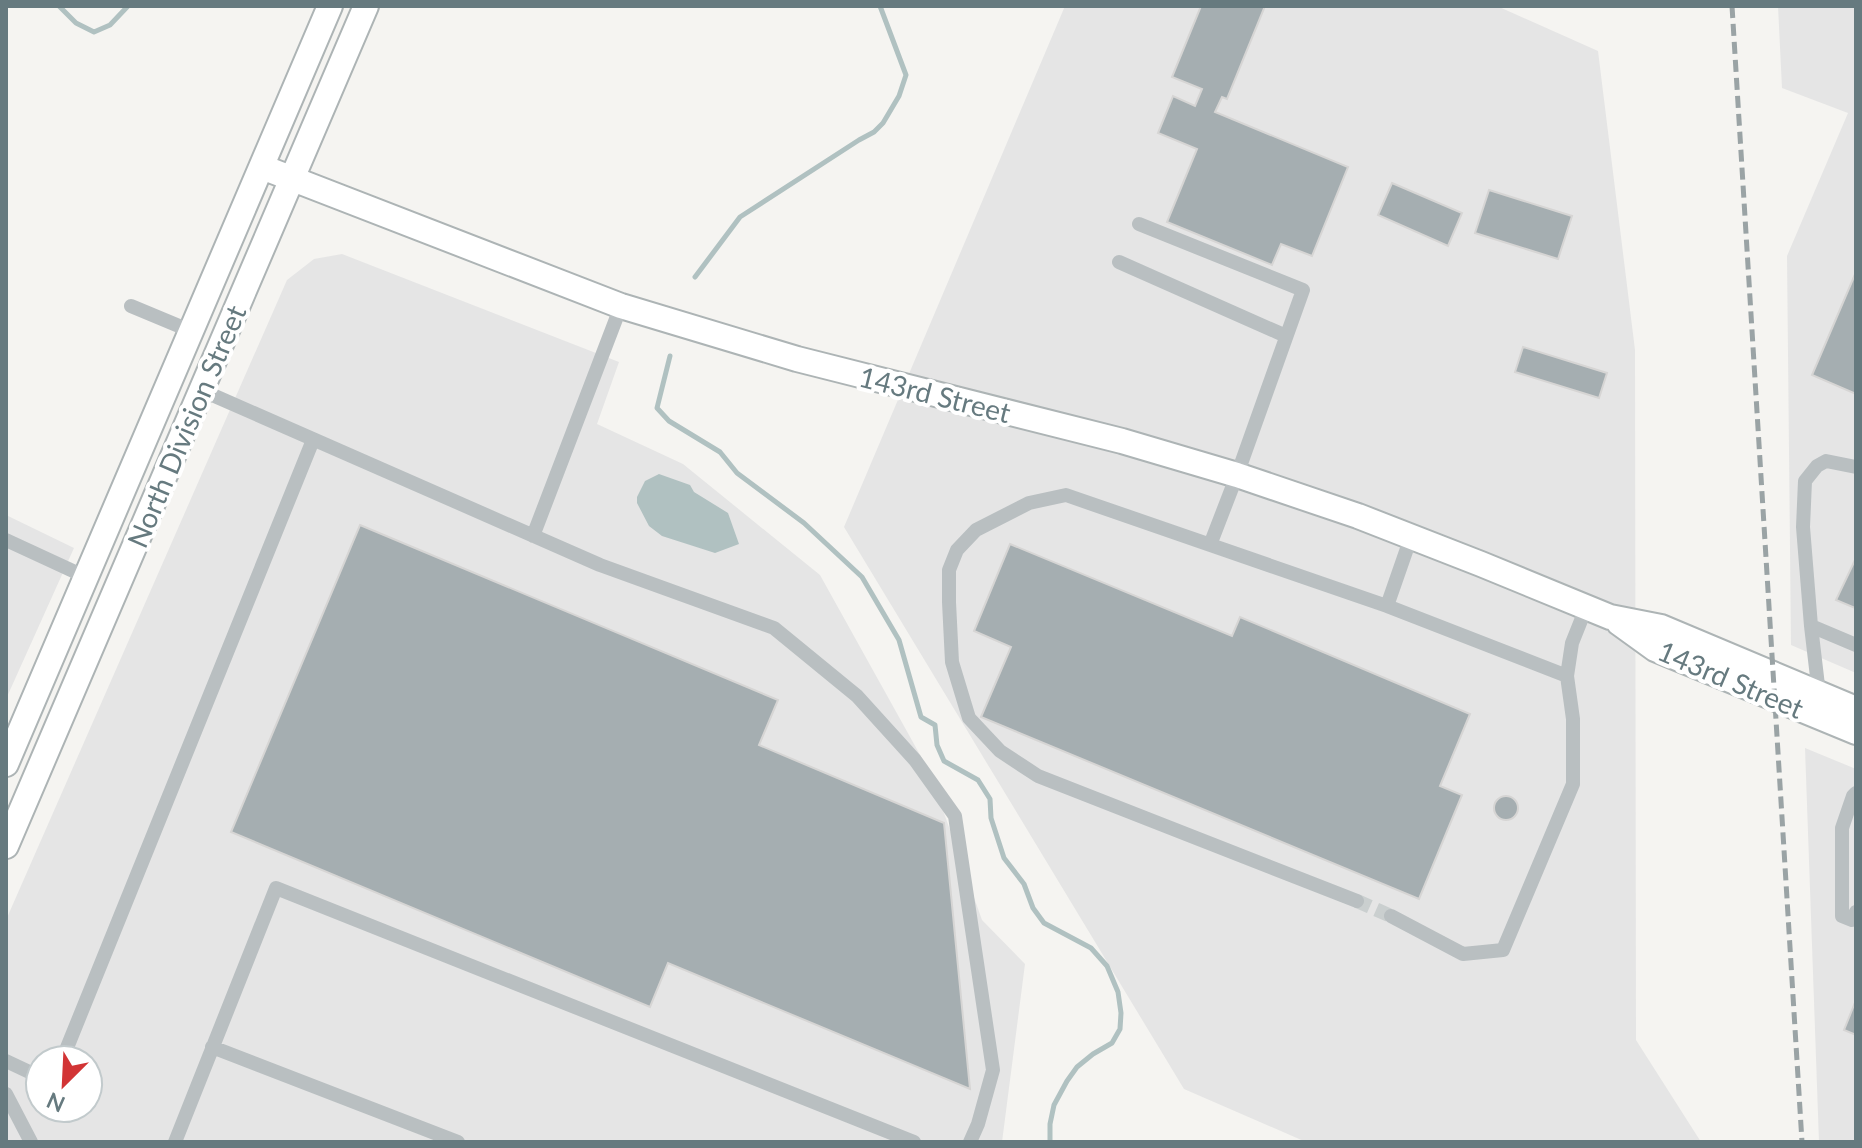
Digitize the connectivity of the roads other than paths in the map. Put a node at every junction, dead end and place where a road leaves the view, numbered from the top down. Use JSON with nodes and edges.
{"nodes":[{"id":1,"x":330,"y":6,"type":"edge"},
{"id":2,"x":366,"y":6,"type":"edge"},
{"id":3,"x":262,"y":167,"type":"junction"},
{"id":4,"x":293,"y":180,"type":"junction"},
{"id":5,"x":1139,"y":224,"type":"dead end"},
{"id":6,"x":1119,"y":262,"type":"dead end"},
{"id":7,"x":131,"y":306,"type":"dead end"},
{"id":8,"x":621,"y":306,"type":"junction"},
{"id":9,"x":191,"y":331,"type":"junction"},
{"id":10,"x":1286,"y":336,"type":"junction"},
{"id":11,"x":201,"y":390,"type":"junction"},
{"id":12,"x":313,"y":440,"type":"junction"},
{"id":13,"x":1856,"y":467,"type":"edge"},
{"id":14,"x":1237,"y":475,"type":"junction"},
{"id":15,"x":533,"y":536,"type":"junction"},
{"id":16,"x":1411,"y":537,"type":"junction"},
{"id":17,"x":6,"y":540,"type":"edge"},
{"id":18,"x":1210,"y":545,"type":"junction"},
{"id":19,"x":86,"y":577,"type":"junction"},
{"id":20,"x":1387,"y":606,"type":"junction"},
{"id":21,"x":1586,"y":608,"type":"junction"},
{"id":22,"x":1610,"y":617,"type":"junction"},
{"id":23,"x":1811,"y":626,"type":"junction"},
{"id":24,"x":1856,"y":645,"type":"edge"},
{"id":25,"x":1567,"y":676,"type":"junction"},
{"id":26,"x":1819,"y":694,"type":"junction"},
{"id":27,"x":1856,"y":709,"type":"edge"},
{"id":28,"x":1856,"y":732,"type":"edge"},
{"id":29,"x":6,"y":764,"type":"edge"},
{"id":30,"x":1856,"y":793,"type":"edge"},
{"id":31,"x":6,"y":846,"type":"edge"},
{"id":32,"x":1357,"y":901,"type":"tunnel mouth"},
{"id":33,"x":1856,"y":912,"type":"edge"},
{"id":34,"x":1391,"y":916,"type":"tunnel mouth"},
{"id":35,"x":68,"y":1044,"type":"edge"},
{"id":36,"x":212,"y":1047,"type":"junction"},
{"id":37,"x":6,"y":1094,"type":"edge"},
{"id":38,"x":31,"y":1142,"type":"edge"},
{"id":39,"x":175,"y":1142,"type":"edge"},
{"id":40,"x":458,"y":1142,"type":"edge"},
{"id":41,"x":914,"y":1142,"type":"edge"},
{"id":42,"x":970,"y":1142,"type":"edge"}],
"edges":[{"from":1,"to":3,"type":"main road","name":"North Division Street"},
{"from":2,"to":4,"type":"main road","name":"North Division Street"},
{"from":3,"to":4,"type":"main road","name":"143rd Street"},
{"from":3,"to":9,"type":"main road","name":"North Division Street"},
{"from":4,"to":8,"type":"main road","name":"143rd Street"},
{"from":4,"to":11,"type":"main road","name":"North Division Street"},
{"from":5,"to":10,"type":"lane"},
{"from":6,"to":10,"type":"lane"},
{"from":7,"to":9,"type":"lane"},
{"from":8,"to":14,"type":"main road","name":"143rd Street"},
{"from":8,"to":15,"type":"lane"},
{"from":9,"to":19,"type":"main road","name":"North Division Street"},
{"from":10,"to":14,"type":"lane"},
{"from":11,"to":12,"type":"lane"},
{"from":11,"to":31,"type":"main road","name":"North Division Street"},
{"from":12,"to":15,"type":"lane"},
{"from":12,"to":35,"type":"lane"},
{"from":13,"to":23,"type":"lane"},
{"from":14,"to":16,"type":"main road","name":"143rd Street"},
{"from":14,"to":18,"type":"lane"},
{"from":15,"to":42,"type":"lane"},
{"from":16,"to":20,"type":"lane"},
{"from":16,"to":21,"type":"main road","name":"143rd Street"},
{"from":17,"to":19,"type":"lane"},
{"from":18,"to":20,"type":"lane"},
{"from":18,"to":32,"type":"lane"},
{"from":19,"to":29,"type":"main road","name":"North Division Street"},
{"from":20,"to":25,"type":"lane"},
{"from":21,"to":22,"type":"main road","name":"143rd Street"},
{"from":21,"to":25,"type":"lane"},
{"from":22,"to":26,"type":"main road","name":"143rd Street"},
{"from":22,"to":28,"type":"main road","name":"143rd Street"},
{"from":23,"to":24,"type":"lane"},
{"from":23,"to":26,"type":"lane"},
{"from":25,"to":34,"type":"lane"},
{"from":26,"to":27,"type":"main road","name":"143rd Street"},
{"from":30,"to":33,"type":"lane"},
{"from":36,"to":39,"type":"lane"},
{"from":36,"to":40,"type":"lane"},
{"from":36,"to":41,"type":"lane"},
{"from":37,"to":38,"type":"lane"}]}
